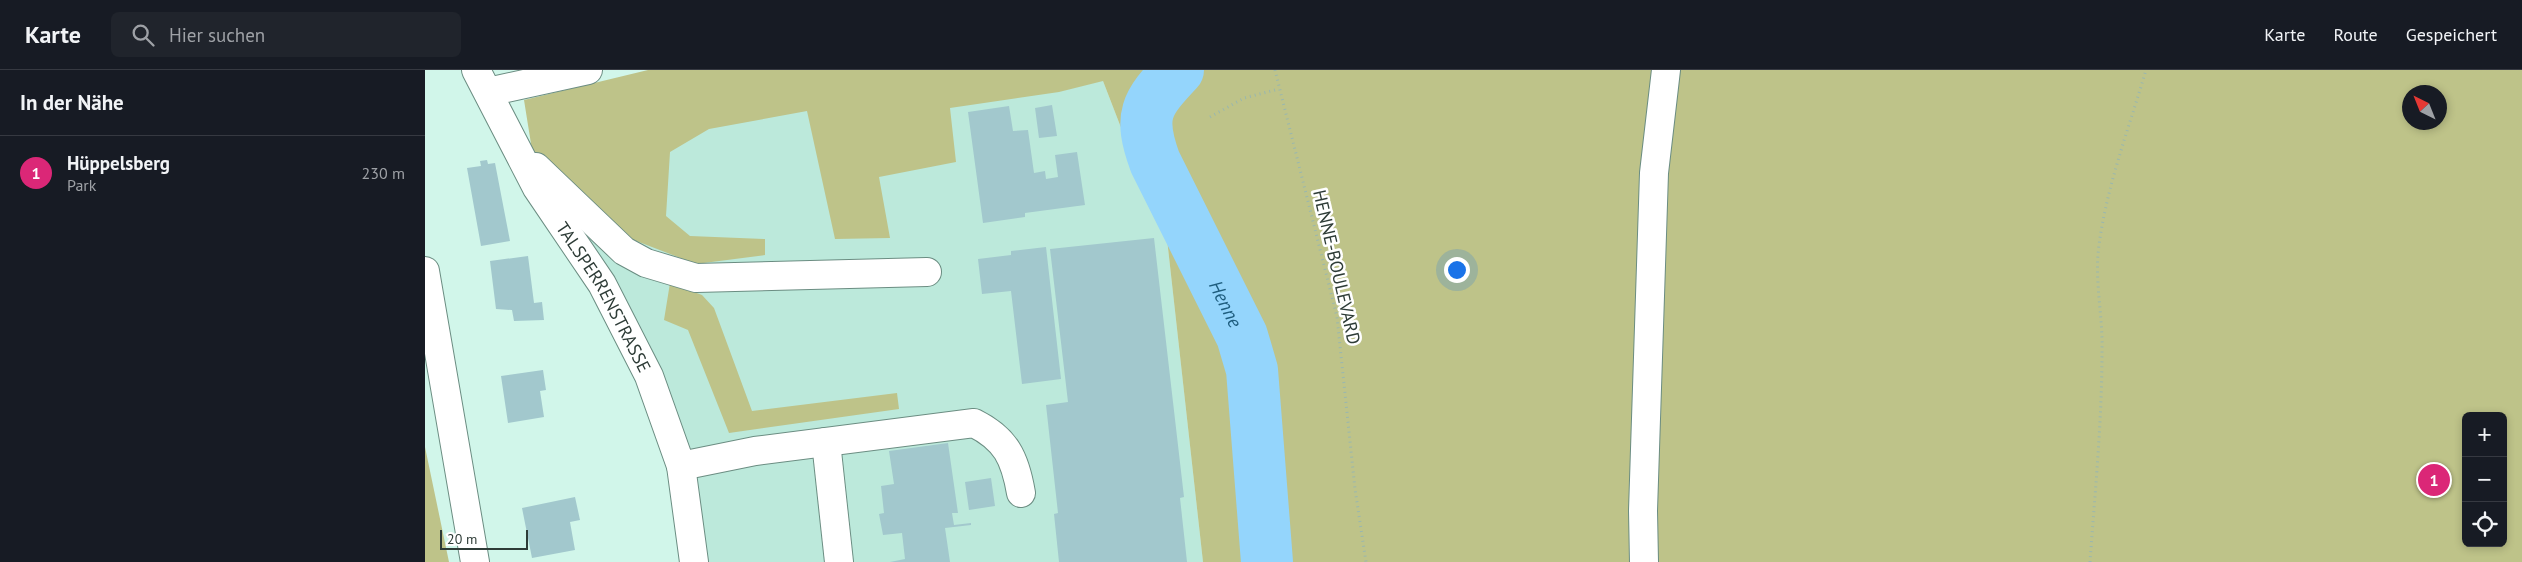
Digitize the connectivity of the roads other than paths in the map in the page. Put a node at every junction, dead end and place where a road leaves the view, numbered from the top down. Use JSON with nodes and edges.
{"nodes":[{"id":1,"x":588,"y":70,"type":"edge"},
{"id":2,"x":1666,"y":70,"type":"edge"},
{"id":3,"x":482,"y":81,"type":"edge"},
{"id":4,"x":513,"y":145,"type":"junction"},
{"id":5,"x":425,"y":271,"type":"edge"},
{"id":6,"x":927,"y":272,"type":"dead end"},
{"id":7,"x":826,"y":442,"type":"junction"},
{"id":8,"x":681,"y":466,"type":"junction"},
{"id":9,"x":1021,"y":494,"type":"dead end"},
{"id":10,"x":475,"y":562,"type":"edge"},
{"id":11,"x":694,"y":562,"type":"edge"},
{"id":12,"x":839,"y":562,"type":"edge"},
{"id":13,"x":1644,"y":562,"type":"edge"}],
"edges":[{"from":1,"to":3,"type":"street"},
{"from":2,"to":13,"type":"street"},
{"from":3,"to":4,"type":"street","name":"TALSPERRENSTRASSE"},
{"from":4,"to":6,"type":"street"},
{"from":4,"to":8,"type":"street","name":"TALSPERRENSTRASSE"},
{"from":5,"to":10,"type":"street"},
{"from":7,"to":8,"type":"street"},
{"from":7,"to":9,"type":"street"},
{"from":7,"to":12,"type":"street"},
{"from":8,"to":11,"type":"street","name":"TALSPERRENSTRASSE"}]}
